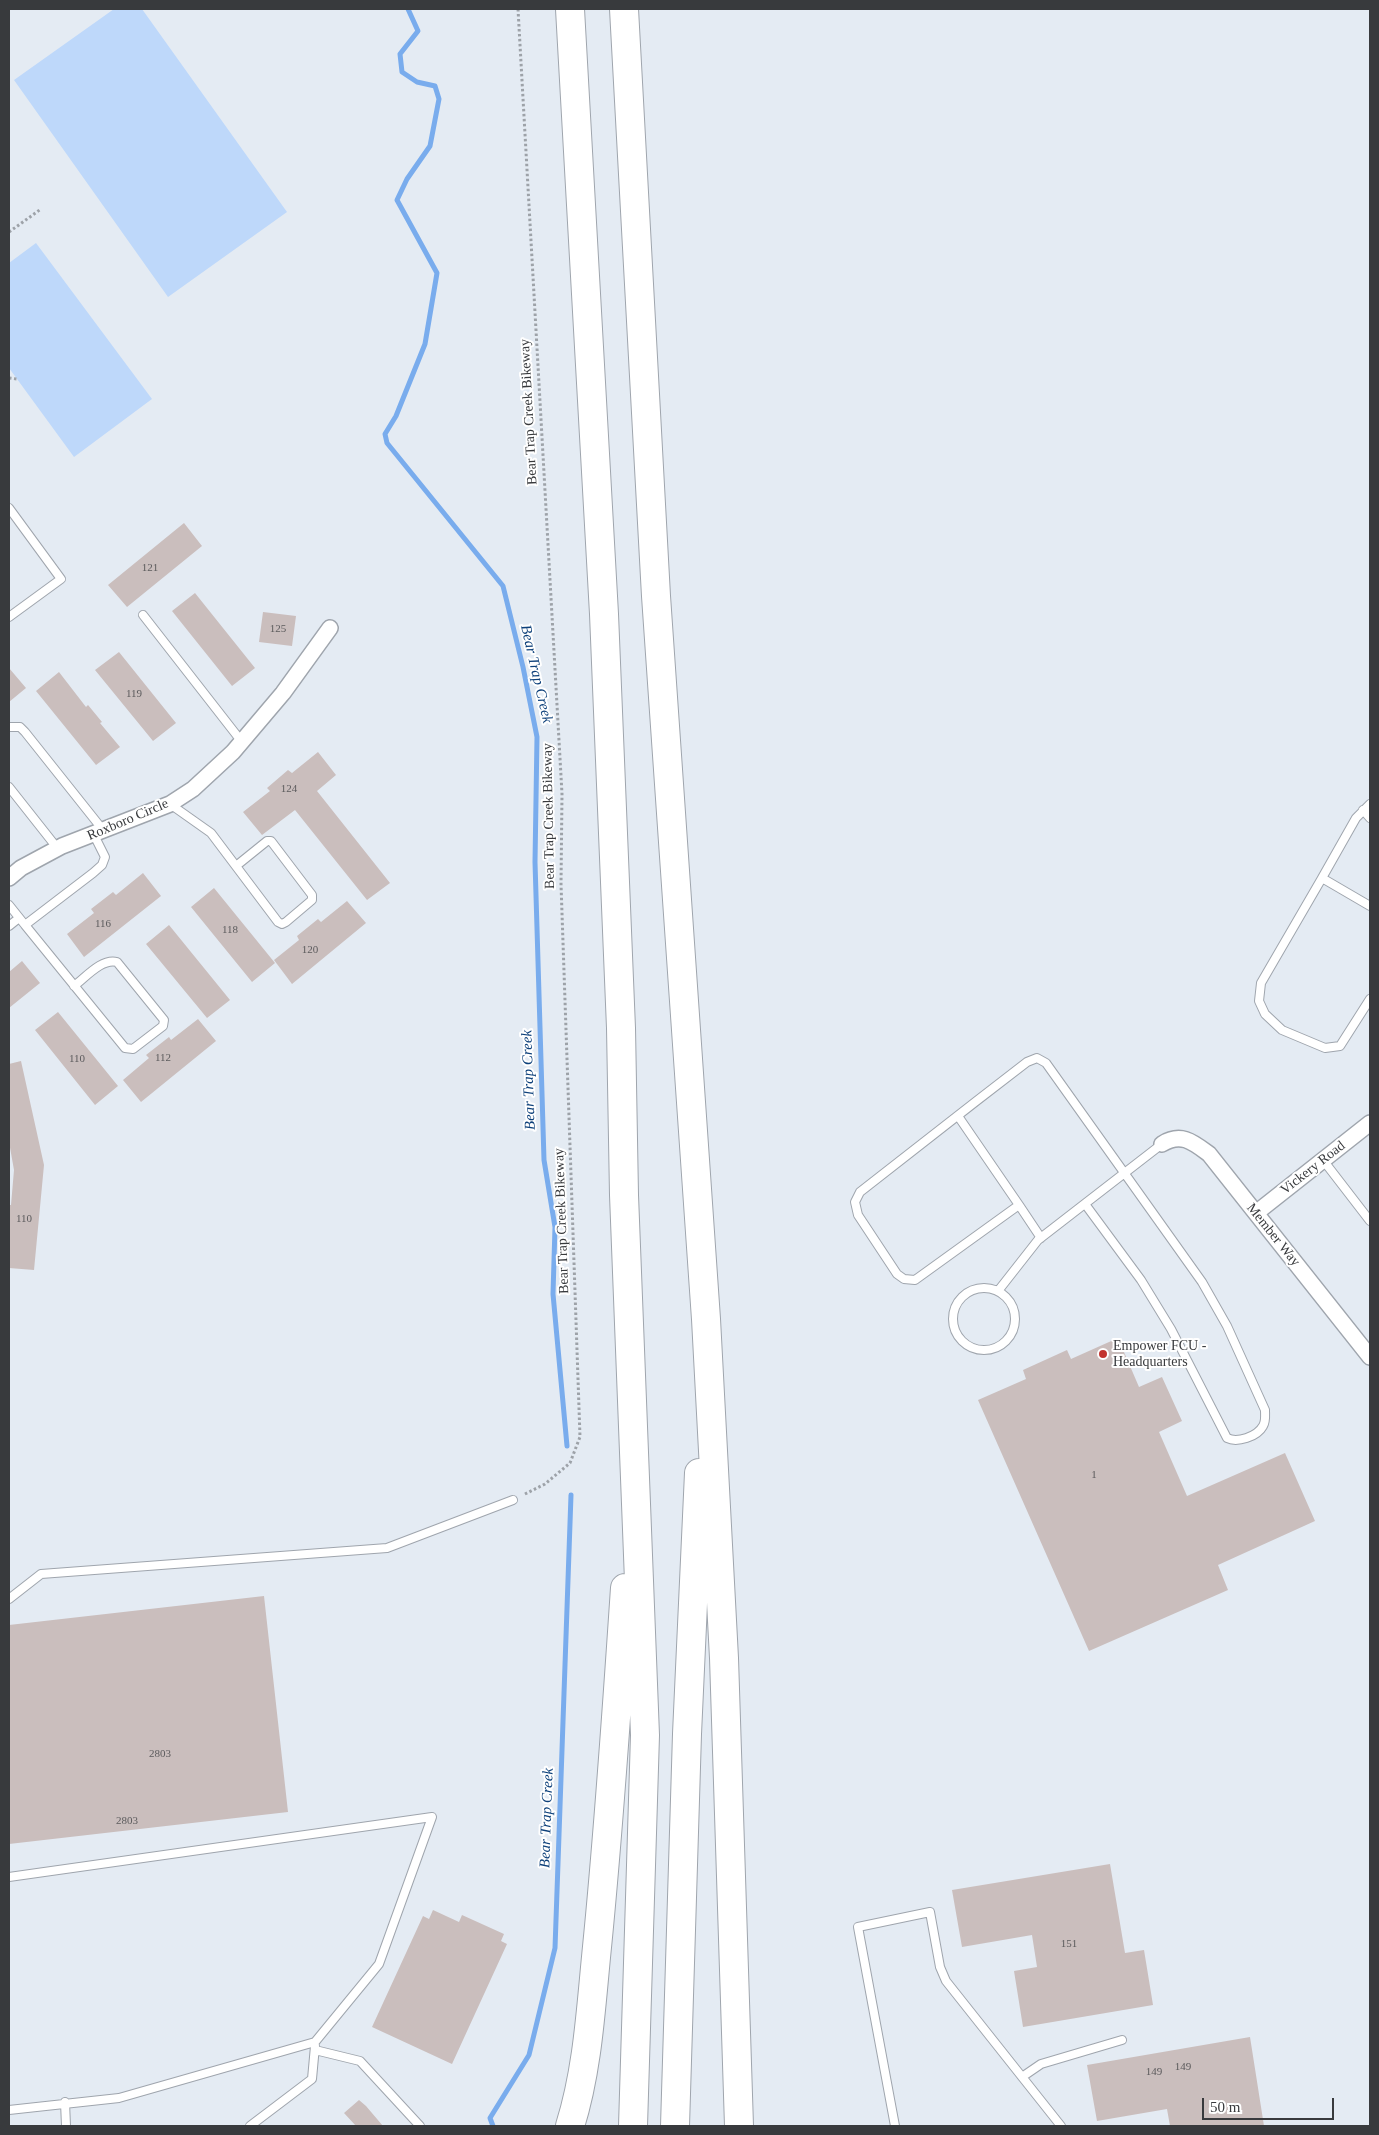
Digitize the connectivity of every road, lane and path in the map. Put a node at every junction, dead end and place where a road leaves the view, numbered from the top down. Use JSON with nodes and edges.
{"nodes":[{"id":1,"x":518,"y":9,"type":"edge"},
{"id":2,"x":570,"y":9,"type":"edge"},
{"id":3,"x":624,"y":9,"type":"edge"},
{"id":4,"x":41,"y":209,"type":"dead end"},
{"id":5,"x":9,"y":232,"type":"edge"},
{"id":6,"x":9,"y":378,"type":"edge"},
{"id":7,"x":16,"y":378,"type":"dead end"},
{"id":8,"x":9,"y":508,"type":"edge"},
{"id":9,"x":143,"y":614,"type":"dead end"},
{"id":10,"x":9,"y":617,"type":"edge"},
{"id":11,"x":330,"y":628,"type":"dead end"},
{"id":12,"x":9,"y":727,"type":"edge"},
{"id":13,"x":242,"y":742,"type":"junction"},
{"id":14,"x":9,"y":787,"type":"edge"},
{"id":15,"x":170,"y":804,"type":"junction"},
{"id":16,"x":1370,"y":804,"type":"edge"},
{"id":17,"x":1364,"y":810,"type":"junction"},
{"id":18,"x":1370,"y":818,"type":"edge"},
{"id":19,"x":99,"y":833,"type":"junction"},
{"id":20,"x":58,"y":849,"type":"junction"},
{"id":21,"x":236,"y":866,"type":"junction"},
{"id":22,"x":9,"y":878,"type":"edge"},
{"id":23,"x":1322,"y":878,"type":"junction"},
{"id":24,"x":9,"y":905,"type":"edge"},
{"id":25,"x":1370,"y":906,"type":"edge"},
{"id":26,"x":19,"y":918,"type":"junction"},
{"id":27,"x":25,"y":924,"type":"junction"},
{"id":28,"x":9,"y":926,"type":"edge"},
{"id":29,"x":74,"y":986,"type":"junction"},
{"id":30,"x":1370,"y":999,"type":"edge"},
{"id":31,"x":958,"y":1116,"type":"junction"},
{"id":32,"x":1370,"y":1123,"type":"edge"},
{"id":33,"x":1162,"y":1144,"type":"joint"},
{"id":34,"x":1323,"y":1160,"type":"junction"},
{"id":35,"x":1124,"y":1173,"type":"junction"},
{"id":36,"x":1019,"y":1204,"type":"junction"},
{"id":37,"x":1084,"y":1204,"type":"junction"},
{"id":38,"x":1256,"y":1213,"type":"junction"},
{"id":39,"x":1370,"y":1221,"type":"edge"},
{"id":40,"x":1042,"y":1238,"type":"junction"},
{"id":41,"x":998,"y":1291,"type":"junction"},
{"id":42,"x":706,"y":1319,"type":"junction"},
{"id":43,"x":1370,"y":1356,"type":"edge"},
{"id":44,"x":635,"y":1440,"type":"junction"},
{"id":45,"x":513,"y":1500,"type":"joint"},
{"id":46,"x":9,"y":1599,"type":"edge"},
{"id":47,"x":9,"y":1876,"type":"edge"},
{"id":48,"x":1122,"y":2040,"type":"dead end"},
{"id":49,"x":315,"y":2046,"type":"junction"},
{"id":50,"x":1022,"y":2077,"type":"junction"},
{"id":51,"x":65,"y":2102,"type":"junction"},
{"id":52,"x":9,"y":2110,"type":"edge"},
{"id":53,"x":255,"y":2125,"type":"edge"},
{"id":54,"x":66,"y":2126,"type":"edge"},
{"id":55,"x":420,"y":2126,"type":"edge"},
{"id":56,"x":570,"y":2126,"type":"edge"},
{"id":57,"x":633,"y":2126,"type":"edge"},
{"id":58,"x":674,"y":2126,"type":"edge"},
{"id":59,"x":739,"y":2126,"type":"edge"},
{"id":60,"x":896,"y":2126,"type":"edge"},
{"id":61,"x":1061,"y":2126,"type":"edge"}],
"edges":[{"from":1,"to":45,"type":"path","name":"Bear Trap Creek Bikeway"},
{"from":2,"to":44,"type":"highway"},
{"from":3,"to":42,"type":"highway"},
{"from":4,"to":5,"type":"path"},
{"from":6,"to":7,"type":"path"},
{"from":8,"to":10,"type":"lane"},
{"from":9,"to":13,"type":"lane"},
{"from":11,"to":13,"type":"street","name":"Roxboro Circle"},
{"from":12,"to":19,"type":"lane"},
{"from":13,"to":15,"type":"street","name":"Roxboro Circle"},
{"from":14,"to":20,"type":"lane"},
{"from":15,"to":19,"type":"street","name":"Roxboro Circle"},
{"from":15,"to":21,"type":"lane"},
{"from":16,"to":17,"type":"lane"},
{"from":17,"to":18,"type":"lane"},
{"from":17,"to":23,"type":"lane"},
{"from":19,"to":20,"type":"street","name":"Roxboro Circle"},
{"from":19,"to":27,"type":"lane"},
{"from":20,"to":22,"type":"street","name":"Roxboro Circle"},
{"from":21,"to":21,"type":"lane"},
{"from":23,"to":25,"type":"lane"},
{"from":23,"to":30,"type":"lane"},
{"from":24,"to":26,"type":"lane"},
{"from":26,"to":27,"type":"lane"},
{"from":26,"to":28,"type":"lane"},
{"from":27,"to":29,"type":"lane"},
{"from":29,"to":29,"type":"lane"},
{"from":31,"to":35,"type":"lane"},
{"from":31,"to":36,"type":"lane"},
{"from":31,"to":36,"type":"lane"},
{"from":32,"to":34,"type":"street","name":"Vickery Road"},
{"from":33,"to":35,"type":"lane"},
{"from":33,"to":38,"type":"street","name":"Member Way"},
{"from":34,"to":38,"type":"street","name":"Vickery Road"},
{"from":34,"to":39,"type":"lane"},
{"from":35,"to":37,"type":"lane"},
{"from":35,"to":37,"type":"lane"},
{"from":36,"to":40,"type":"lane"},
{"from":37,"to":40,"type":"lane"},
{"from":38,"to":43,"type":"street","name":"Member Way"},
{"from":40,"to":41,"type":"lane"},
{"from":41,"to":41,"type":"lane"},
{"from":42,"to":58,"type":"highway"},
{"from":42,"to":59,"type":"highway"},
{"from":44,"to":56,"type":"highway"},
{"from":44,"to":57,"type":"highway"},
{"from":45,"to":46,"type":"lane"},
{"from":47,"to":49,"type":"lane"},
{"from":48,"to":50,"type":"lane"},
{"from":49,"to":51,"type":"lane"},
{"from":49,"to":53,"type":"lane"},
{"from":49,"to":55,"type":"lane"},
{"from":50,"to":60,"type":"lane"},
{"from":50,"to":61,"type":"lane"},
{"from":51,"to":52,"type":"lane"},
{"from":51,"to":54,"type":"lane"}]}
